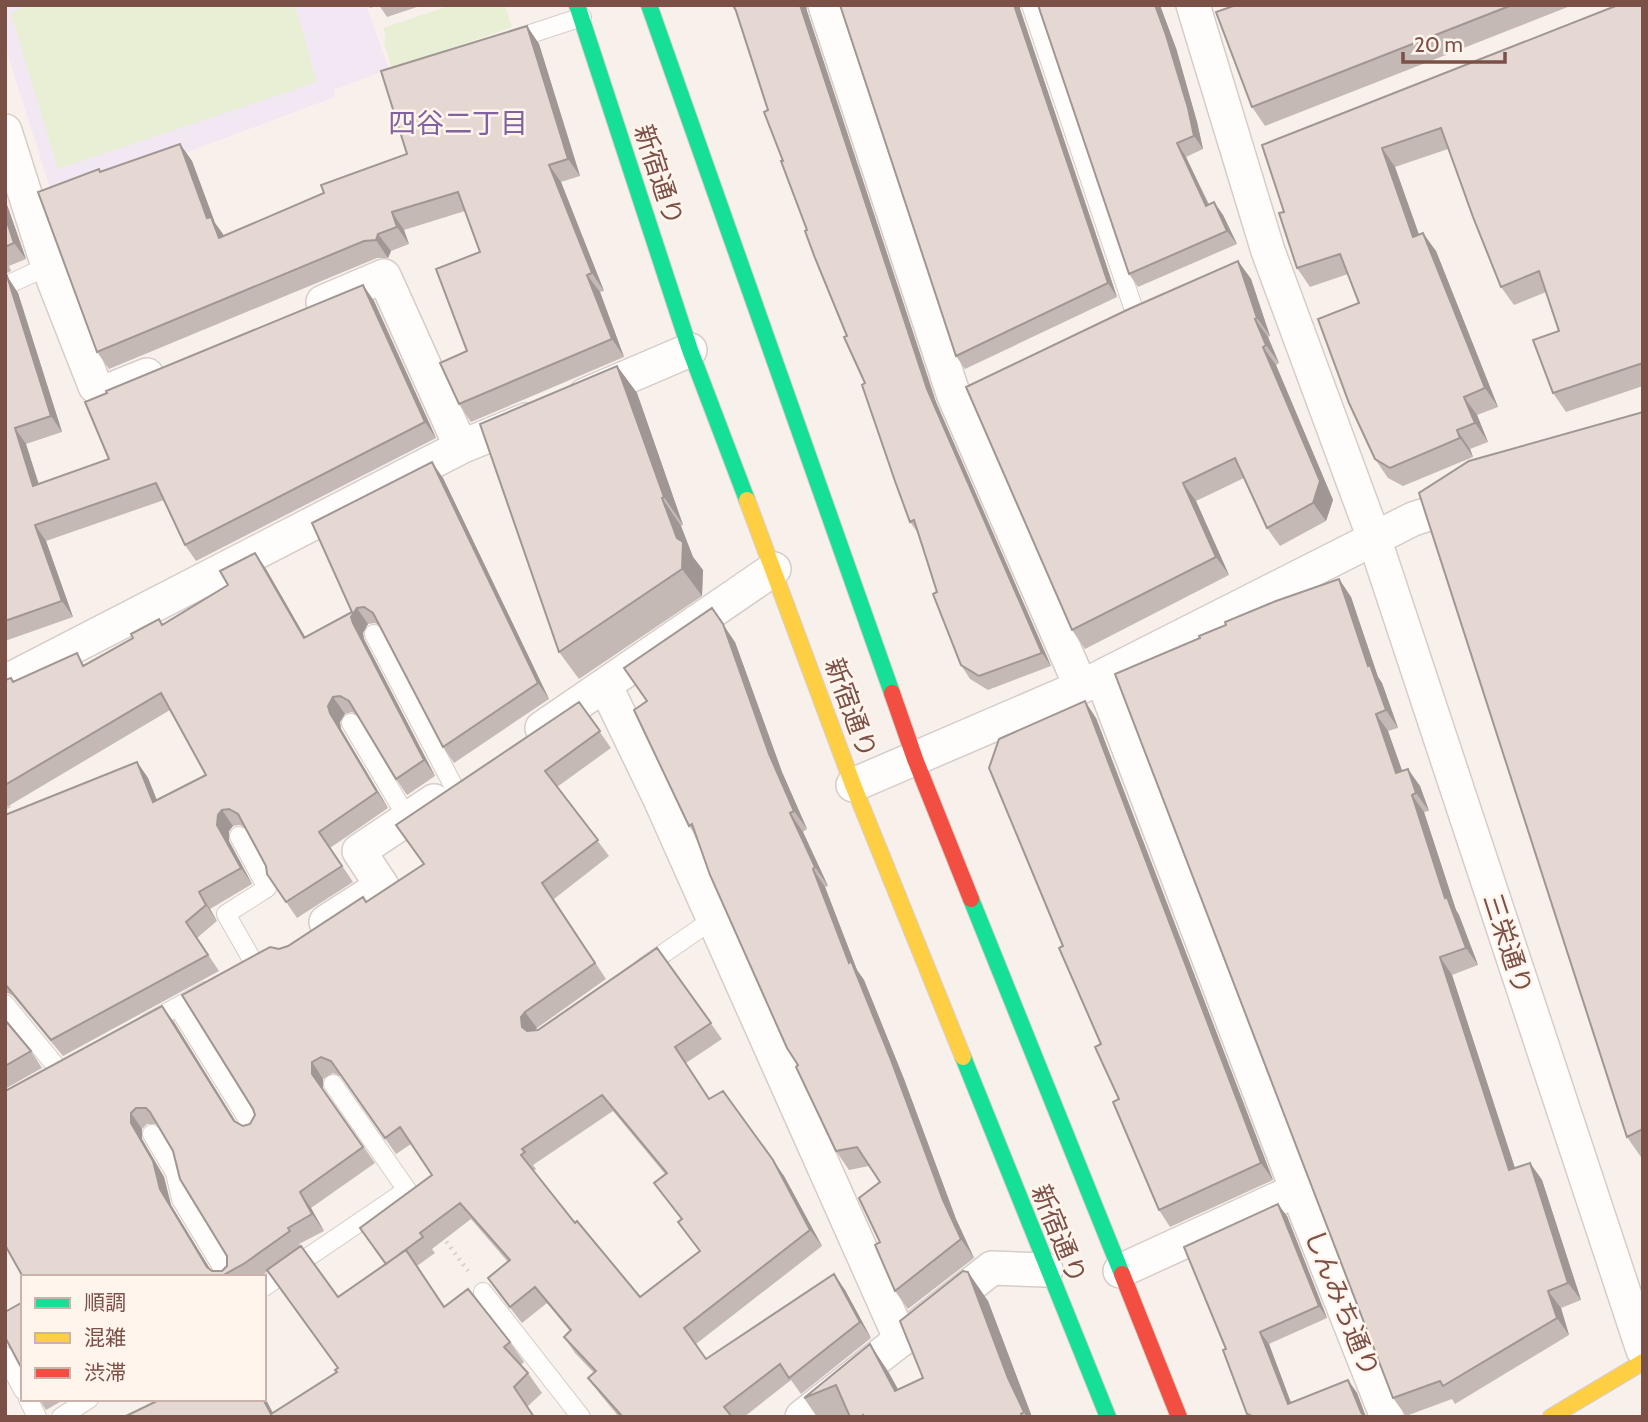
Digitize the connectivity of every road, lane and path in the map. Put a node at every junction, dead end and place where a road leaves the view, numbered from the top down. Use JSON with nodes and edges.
{"nodes":[{"id":1,"x":649,"y":5,"type":"edge"},
{"id":2,"x":825,"y":5,"type":"edge"},
{"id":3,"x":1031,"y":5,"type":"edge"},
{"id":4,"x":1193,"y":5,"type":"edge"},
{"id":5,"x":580,"y":11,"type":"edge"},
{"id":6,"x":491,"y":47,"type":"edge"},
{"id":7,"x":5,"y":131,"type":"edge"},
{"id":8,"x":1268,"y":251,"type":"junction"},
{"id":9,"x":1236,"y":265,"type":"edge"},
{"id":10,"x":48,"y":266,"type":"junction"},
{"id":11,"x":5,"y":286,"type":"edge"},
{"id":12,"x":1135,"y":310,"type":"edge"},
{"id":13,"x":296,"y":313,"type":"edge"},
{"id":14,"x":690,"y":350,"type":"junction"},
{"id":15,"x":170,"y":365,"type":"edge"},
{"id":16,"x":461,"y":447,"type":"junction"},
{"id":17,"x":1500,"y":491,"type":"edge"},
{"id":18,"x":1374,"y":538,"type":"junction"},
{"id":19,"x":774,"y":569,"type":"junction"},
{"id":20,"x":374,"y":634,"type":"edge"},
{"id":21,"x":5,"y":682,"type":"edge"},
{"id":22,"x":1090,"y":682,"type":"junction"},
{"id":23,"x":605,"y":685,"type":"junction"},
{"id":24,"x":351,"y":723,"type":"edge"},
{"id":25,"x":520,"y":742,"type":"edge"},
{"id":26,"x":915,"y":759,"type":"junction"},
{"id":27,"x":465,"y":779,"type":"joint"},
{"id":28,"x":853,"y":785,"type":"junction"},
{"id":29,"x":5,"y":800,"type":"edge"},
{"id":30,"x":408,"y":819,"type":"junction"},
{"id":31,"x":15,"y":820,"type":"edge"},
{"id":32,"x":239,"y":836,"type":"edge"},
{"id":33,"x":712,"y":920,"type":"junction"},
{"id":34,"x":301,"y":938,"type":"edge"},
{"id":35,"x":255,"y":964,"type":"edge"},
{"id":36,"x":633,"y":975,"type":"edge"},
{"id":37,"x":222,"y":983,"type":"edge"},
{"id":38,"x":5,"y":1004,"type":"edge"},
{"id":39,"x":178,"y":1007,"type":"junction"},
{"id":40,"x":137,"y":1029,"type":"edge"},
{"id":41,"x":60,"y":1071,"type":"edge"},
{"id":42,"x":333,"y":1084,"type":"edge"},
{"id":43,"x":255,"y":1131,"type":"edge"},
{"id":44,"x":152,"y":1134,"type":"edge"},
{"id":45,"x":1297,"y":1190,"type":"junction"},
{"id":46,"x":407,"y":1191,"type":"junction"},
{"id":47,"x":1046,"y":1270,"type":"junction"},
{"id":48,"x":1120,"y":1271,"type":"junction"},
{"id":49,"x":227,"y":1275,"type":"edge"},
{"id":50,"x":266,"y":1286,"type":"edge"},
{"id":51,"x":483,"y":1292,"type":"joint"},
{"id":52,"x":901,"y":1340,"type":"junction"},
{"id":53,"x":1643,"y":1350,"type":"edge"},
{"id":54,"x":5,"y":1356,"type":"edge"},
{"id":55,"x":1643,"y":1362,"type":"edge"},
{"id":56,"x":21,"y":1386,"type":"edge"},
{"id":57,"x":29,"y":1401,"type":"edge"},
{"id":58,"x":86,"y":1401,"type":"edge"},
{"id":59,"x":825,"y":1411,"type":"edge"},
{"id":60,"x":37,"y":1417,"type":"edge"},
{"id":61,"x":61,"y":1417,"type":"edge"},
{"id":62,"x":581,"y":1417,"type":"edge"},
{"id":63,"x":1108,"y":1417,"type":"edge"},
{"id":64,"x":1180,"y":1417,"type":"edge"},
{"id":65,"x":1387,"y":1417,"type":"edge"},
{"id":66,"x":1551,"y":1417,"type":"edge"}],
"edges":[{"from":1,"to":26,"type":"main road","name":"新宿通り"},
{"from":2,"to":22,"type":"street","name":"しんみち通り"},
{"from":3,"to":12,"type":"lane"},
{"from":4,"to":8,"type":"street","name":"三栄通り"},
{"from":5,"to":6,"type":"lane"},
{"from":5,"to":14,"type":"main road","name":"新宿通り"},
{"from":7,"to":10,"type":"street"},
{"from":8,"to":9,"type":"street"},
{"from":8,"to":18,"type":"street","name":"三栄通り"},
{"from":10,"to":11,"type":"lane"},
{"from":10,"to":15,"type":"street"},
{"from":13,"to":16,"type":"street"},
{"from":14,"to":16,"type":"street"},
{"from":14,"to":19,"type":"main road","name":"新宿通り"},
{"from":16,"to":21,"type":"street"},
{"from":17,"to":18,"type":"street"},
{"from":18,"to":22,"type":"street"},
{"from":18,"to":53,"type":"street","name":"三栄通り"},
{"from":19,"to":23,"type":"street"},
{"from":19,"to":28,"type":"main road","name":"新宿通り"},
{"from":20,"to":27,"type":"lane"},
{"from":22,"to":26,"type":"street"},
{"from":22,"to":45,"type":"street","name":"しんみち通り"},
{"from":23,"to":25,"type":"street"},
{"from":23,"to":33,"type":"street"},
{"from":24,"to":30,"type":"lane"},
{"from":26,"to":28,"type":"street"},
{"from":26,"to":48,"type":"main road","name":"新宿通り"},
{"from":27,"to":30,"type":"street"},
{"from":28,"to":47,"type":"main road","name":"新宿通り"},
{"from":29,"to":31,"type":"path"},
{"from":30,"to":34,"type":"street"},
{"from":32,"to":35,"type":"lane"},
{"from":33,"to":36,"type":"lane"},
{"from":33,"to":52,"type":"street"},
{"from":37,"to":39,"type":"lane"},
{"from":38,"to":41,"type":"lane"},
{"from":39,"to":40,"type":"lane"},
{"from":39,"to":43,"type":"lane"},
{"from":42,"to":46,"type":"lane"},
{"from":44,"to":49,"type":"lane"},
{"from":45,"to":48,"type":"street"},
{"from":45,"to":65,"type":"street","name":"しんみち通り"},
{"from":46,"to":50,"type":"lane"},
{"from":46,"to":51,"type":"path"},
{"from":47,"to":52,"type":"street"},
{"from":47,"to":63,"type":"main road","name":"新宿通り"},
{"from":48,"to":64,"type":"main road","name":"新宿通り"},
{"from":51,"to":62,"type":"lane"},
{"from":52,"to":59,"type":"street"},
{"from":54,"to":56,"type":"lane"},
{"from":55,"to":66,"type":"main road"},
{"from":57,"to":60,"type":"lane"},
{"from":58,"to":61,"type":"lane"}]}
